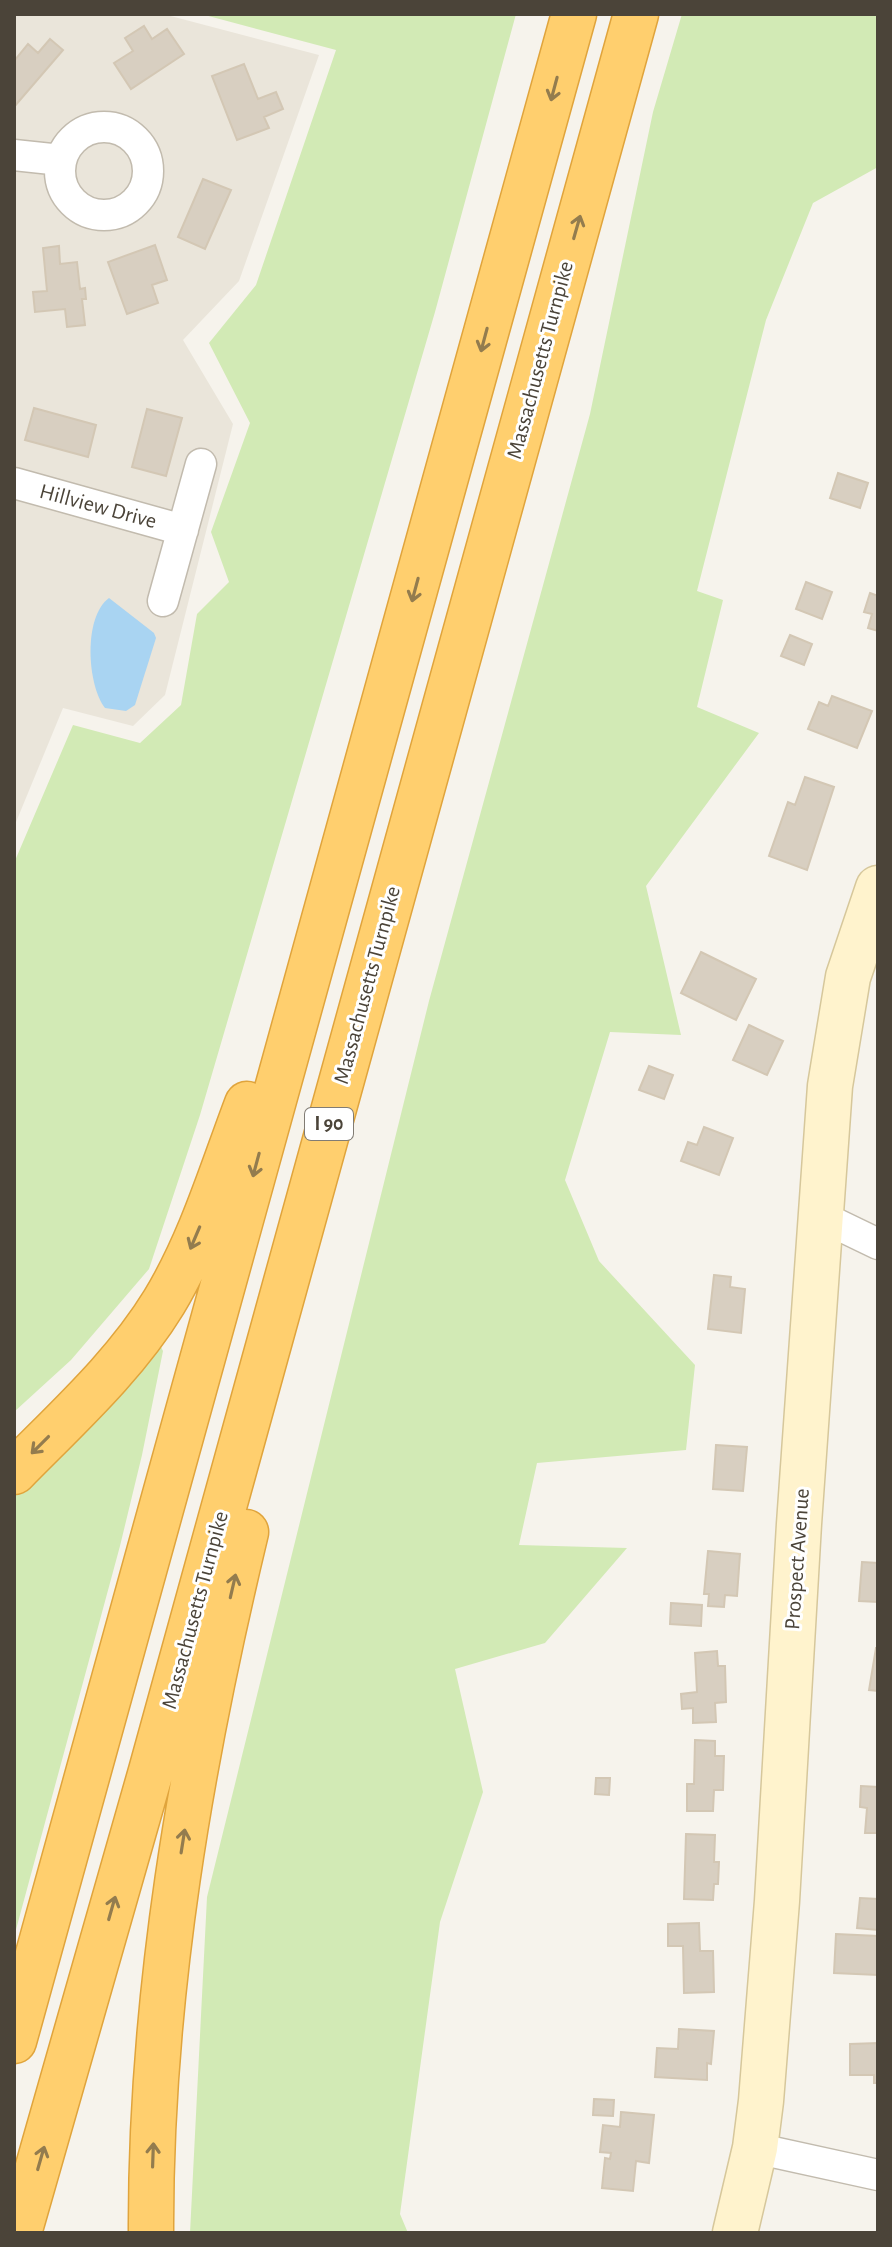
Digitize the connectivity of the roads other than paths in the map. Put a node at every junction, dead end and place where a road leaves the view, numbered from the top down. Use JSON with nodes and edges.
{"nodes":[{"id":1,"x":574,"y":14,"type":"edge"},
{"id":2,"x":636,"y":14,"type":"edge"},
{"id":3,"x":14,"y":155,"type":"edge"},
{"id":4,"x":61,"y":160,"type":"dead end"},
{"id":5,"x":552,"y":314,"type":"junction"},
{"id":6,"x":201,"y":464,"type":"dead end"},
{"id":7,"x":14,"y":483,"type":"edge"},
{"id":8,"x":183,"y":530,"type":"junction"},
{"id":9,"x":163,"y":601,"type":"dead end"},
{"id":10,"x":343,"y":852,"type":"junction"},
{"id":11,"x":878,"y":888,"type":"edge"},
{"id":12,"x":820,"y":1216,"type":"junction"},
{"id":13,"x":878,"y":1244,"type":"edge"},
{"id":14,"x":14,"y":1472,"type":"edge"},
{"id":15,"x":14,"y":2041,"type":"edge"},
{"id":16,"x":755,"y":2148,"type":"junction"},
{"id":17,"x":878,"y":2175,"type":"edge"},
{"id":18,"x":19,"y":2233,"type":"edge"},
{"id":19,"x":151,"y":2233,"type":"edge"},
{"id":20,"x":735,"y":2233,"type":"edge"}],
"edges":[{"from":1,"to":10,"type":"highway","number":"I 90","one_way":true},
{"from":5,"to":2,"type":"highway","name":"Massachusetts Turnpike","number":"I 90","one_way":true},
{"from":3,"to":4,"type":"street"},
{"from":18,"to":5,"type":"highway","name":"Massachusetts Turnpike","number":"I 90","one_way":true},
{"from":19,"to":5,"type":"highway","one_way":true},
{"from":6,"to":8,"type":"street","name":"Hillview Drive"},
{"from":7,"to":8,"type":"street","name":"Hillview Drive"},
{"from":8,"to":9,"type":"street","name":"Hillview Drive"},
{"from":10,"to":14,"type":"highway","one_way":true},
{"from":10,"to":15,"type":"highway","number":"I 90","one_way":true},
{"from":11,"to":12,"type":"street","name":"Prospect Avenue"},
{"from":12,"to":13,"type":"street"},
{"from":12,"to":16,"type":"street","name":"Prospect Avenue"},
{"from":16,"to":17,"type":"street"},
{"from":16,"to":20,"type":"street","name":"Prospect Avenue"}]}
